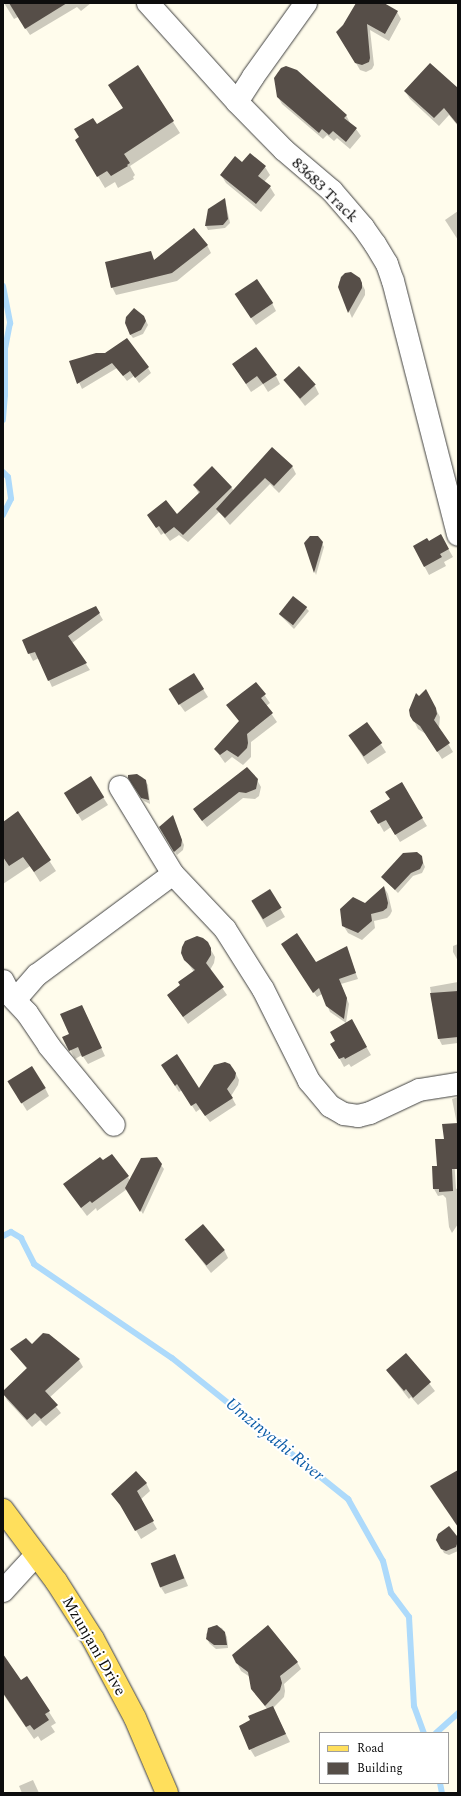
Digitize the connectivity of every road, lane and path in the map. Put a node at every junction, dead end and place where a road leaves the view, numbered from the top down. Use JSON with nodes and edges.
{"nodes":[{"id":1,"x":148,"y":3,"type":"edge"},
{"id":2,"x":306,"y":3,"type":"edge"},
{"id":3,"x":237,"y":102,"type":"junction"},
{"id":4,"x":458,"y":535,"type":"edge"},
{"id":5,"x":120,"y":787,"type":"dead end"},
{"id":6,"x":173,"y":874,"type":"junction"},
{"id":7,"x":3,"y":981,"type":"edge"},
{"id":8,"x":15,"y":1000,"type":"junction"},
{"id":9,"x":458,"y":1084,"type":"edge"},
{"id":10,"x":114,"y":1125,"type":"dead end"},
{"id":11,"x":3,"y":1510,"type":"edge"},
{"id":12,"x":36,"y":1555,"type":"junction"},
{"id":13,"x":3,"y":1591,"type":"edge"},
{"id":14,"x":167,"y":1793,"type":"edge"}],
"edges":[{"from":1,"to":3,"type":"street","name":"83683 Track"},
{"from":2,"to":3,"type":"street"},
{"from":3,"to":4,"type":"street","name":"83683 Track"},
{"from":5,"to":6,"type":"street"},
{"from":6,"to":8,"type":"street"},
{"from":6,"to":9,"type":"street"},
{"from":7,"to":8,"type":"street"},
{"from":8,"to":10,"type":"street"},
{"from":11,"to":12,"type":"main road","name":"Mzunjani Drive"},
{"from":12,"to":13,"type":"street"},
{"from":12,"to":14,"type":"main road","name":"Mzunjani Drive"}]}
